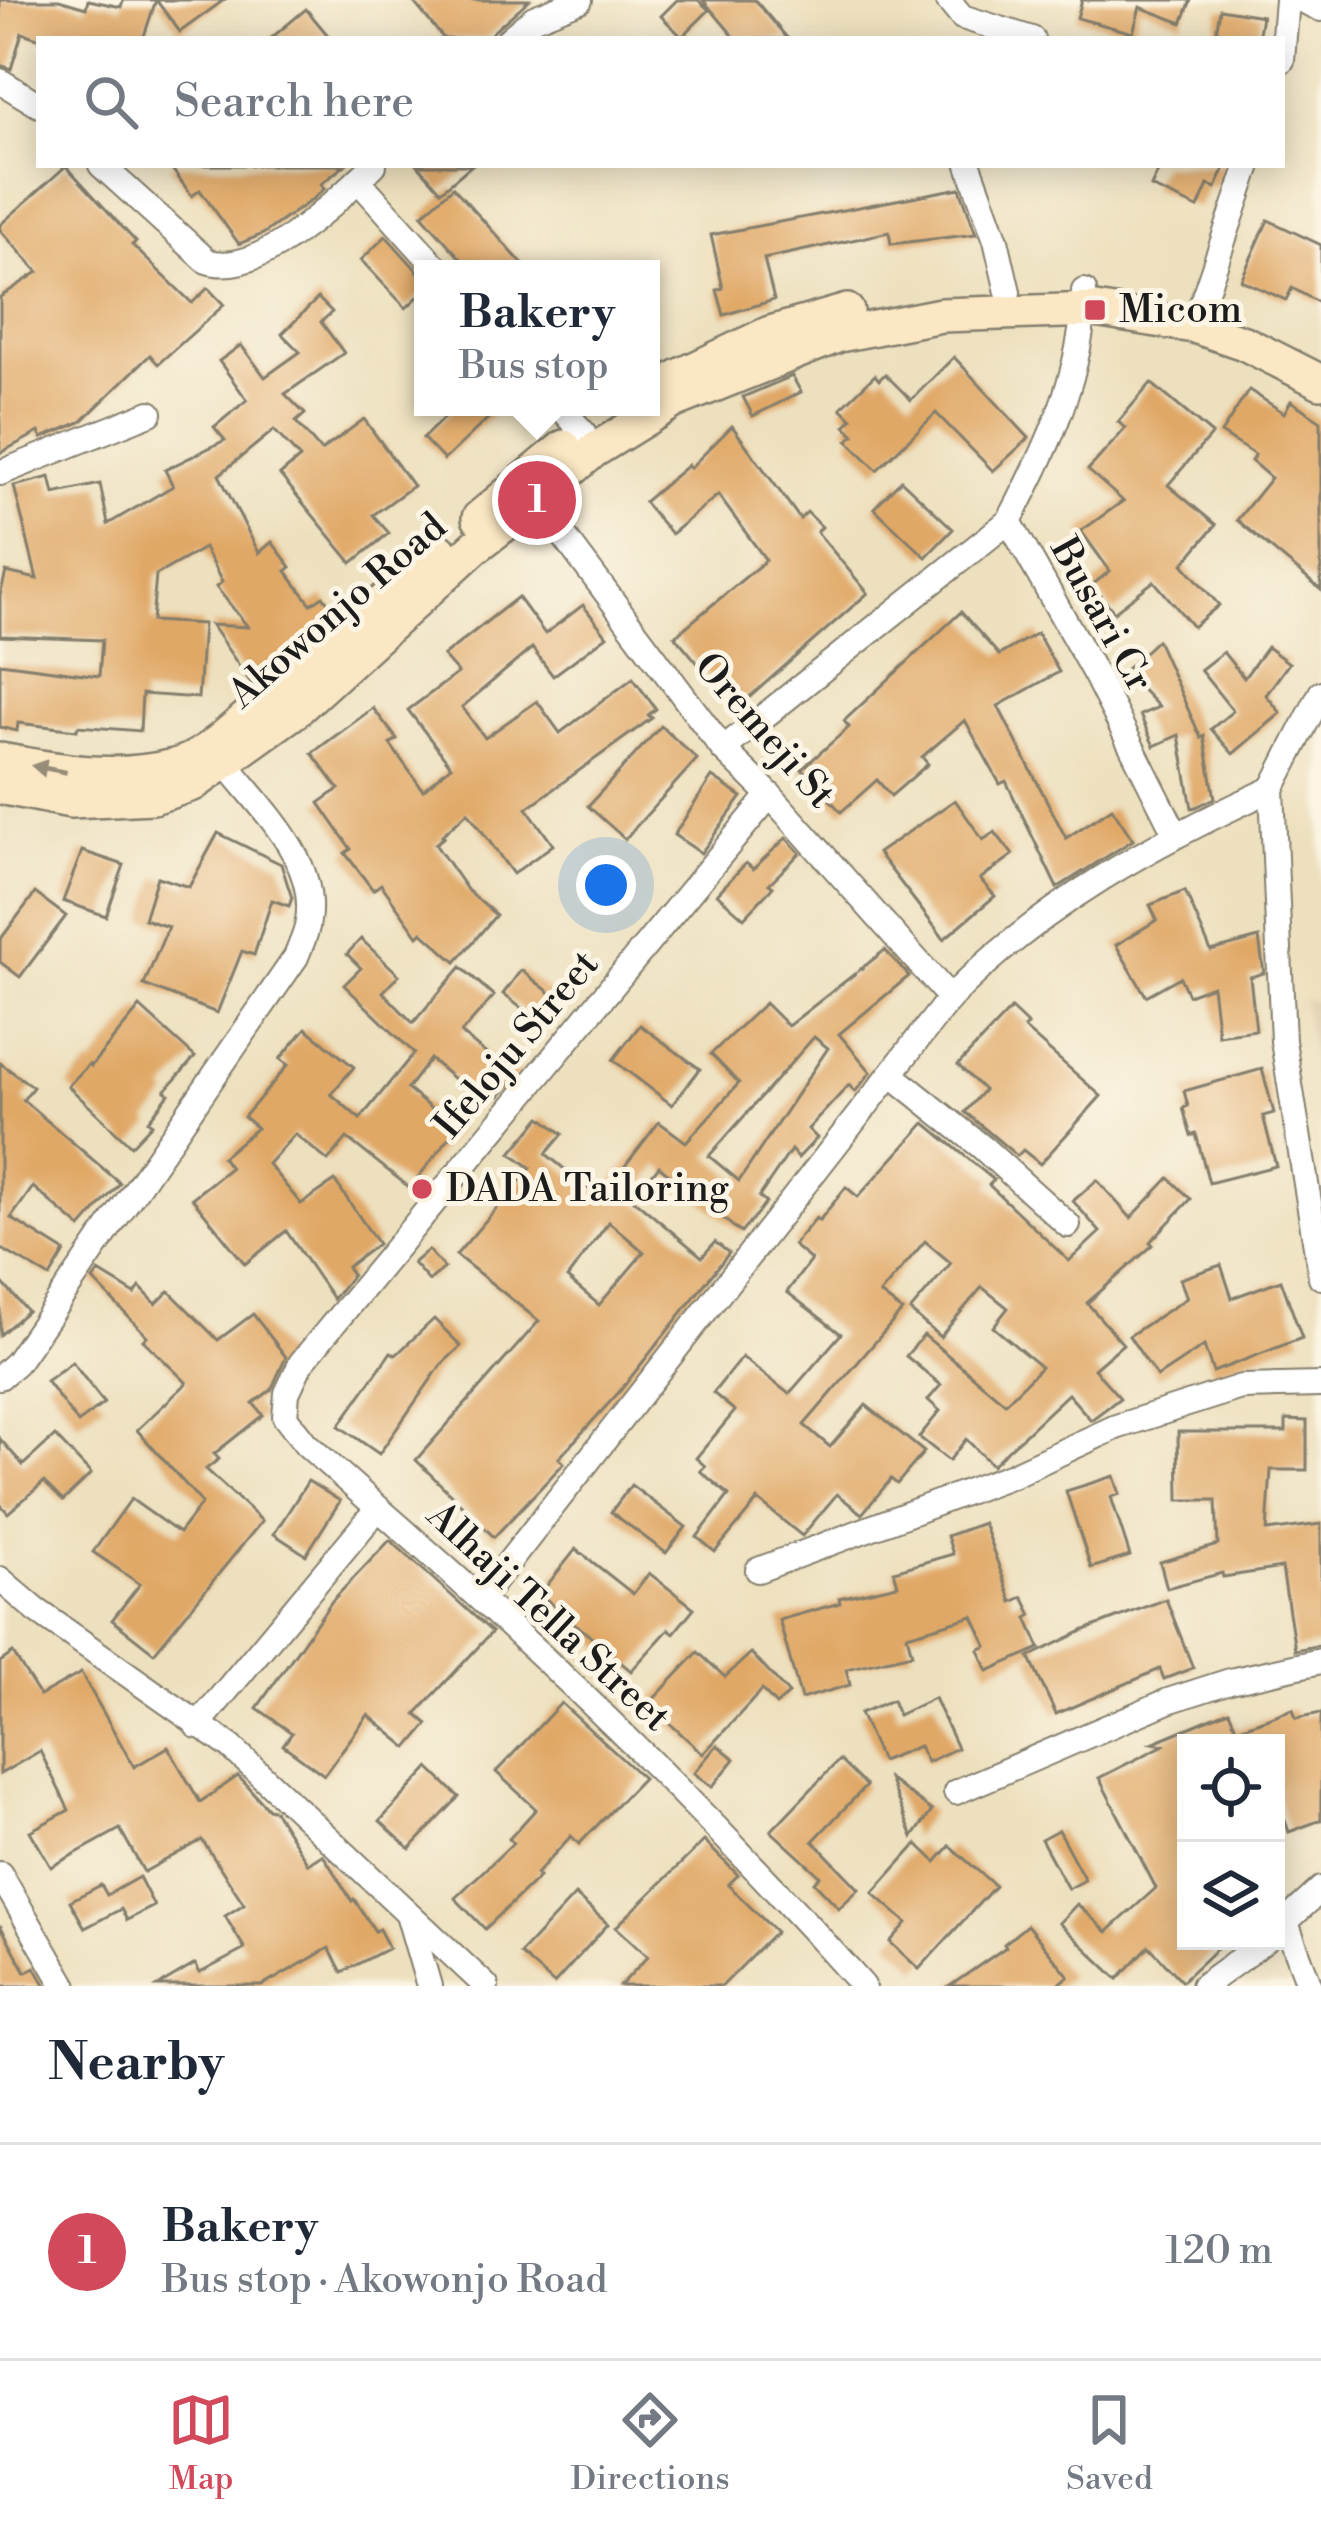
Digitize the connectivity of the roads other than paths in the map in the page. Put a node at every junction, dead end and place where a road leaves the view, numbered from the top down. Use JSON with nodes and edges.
{"nodes":[{"id":1,"x":580,"y":0,"type":"edge"},
{"id":2,"x":1287,"y":0,"type":"edge"},
{"id":3,"x":1301,"y":0,"type":"edge"},
{"id":4,"x":527,"y":9,"type":"edge"},
{"id":5,"x":1321,"y":9,"type":"edge"},
{"id":6,"x":956,"y":18,"type":"edge"},
{"id":7,"x":511,"y":36,"type":"edge"},
{"id":8,"x":1021,"y":36,"type":"edge"},
{"id":9,"x":1284,"y":36,"type":"edge"},
{"id":10,"x":0,"y":81,"type":"edge"},
{"id":11,"x":36,"y":103,"type":"edge"},
{"id":12,"x":104,"y":168,"type":"edge"},
{"id":13,"x":970,"y":168,"type":"edge"},
{"id":14,"x":1248,"y":168,"type":"edge"},
{"id":15,"x":366,"y":172,"type":"edge"},
{"id":16,"x":431,"y":260,"type":"edge"},
{"id":17,"x":1008,"y":292,"type":"junction"},
{"id":18,"x":1084,"y":300,"type":"junction"},
{"id":19,"x":1196,"y":317,"type":"junction"},
{"id":20,"x":1321,"y":361,"type":"edge"},
{"id":21,"x":1321,"y":382,"type":"edge"},
{"id":22,"x":660,"y":388,"type":"edge"},
{"id":23,"x":660,"y":410,"type":"edge"},
{"id":24,"x":150,"y":413,"type":"dead end"},
{"id":25,"x":650,"y":416,"type":"edge"},
{"id":26,"x":572,"y":420,"type":"edge"},
{"id":27,"x":0,"y":473,"type":"edge"},
{"id":28,"x":537,"y":500,"type":"junction"},
{"id":29,"x":1009,"y":521,"type":"junction"},
{"id":30,"x":1321,"y":693,"type":"edge"},
{"id":31,"x":724,"y":748,"type":"junction"},
{"id":32,"x":0,"y":760,"type":"edge"},
{"id":33,"x":225,"y":762,"type":"junction"},
{"id":34,"x":0,"y":787,"type":"edge"},
{"id":35,"x":1272,"y":789,"type":"junction"},
{"id":36,"x":770,"y":795,"type":"junction"},
{"id":37,"x":1174,"y":833,"type":"junction"},
{"id":38,"x":950,"y":998,"type":"junction"},
{"id":39,"x":892,"y":1075,"type":"junction"},
{"id":40,"x":1068,"y":1226,"type":"dead end"},
{"id":41,"x":1321,"y":1277,"type":"edge"},
{"id":42,"x":0,"y":1377,"type":"edge"},
{"id":43,"x":1321,"y":1385,"type":"edge"},
{"id":44,"x":378,"y":1508,"type":"junction"},
{"id":45,"x":758,"y":1570,"type":"dead end"},
{"id":46,"x":0,"y":1579,"type":"edge"},
{"id":47,"x":481,"y":1598,"type":"junction"},
{"id":48,"x":1321,"y":1661,"type":"edge"},
{"id":49,"x":197,"y":1726,"type":"junction"},
{"id":50,"x":956,"y":1792,"type":"dead end"},
{"id":51,"x":0,"y":1874,"type":"edge"},
{"id":52,"x":1321,"y":1889,"type":"edge"},
{"id":53,"x":407,"y":1910,"type":"junction"},
{"id":54,"x":1285,"y":1923,"type":"edge"},
{"id":55,"x":1285,"y":1935,"type":"edge"},
{"id":56,"x":1252,"y":1950,"type":"edge"},
{"id":57,"x":65,"y":1986,"type":"edge"},
{"id":58,"x":429,"y":1986,"type":"edge"},
{"id":59,"x":486,"y":1986,"type":"edge"},
{"id":60,"x":863,"y":1986,"type":"edge"},
{"id":61,"x":1203,"y":1986,"type":"edge"},
{"id":62,"x":1310,"y":1986,"type":"edge"}],
"edges":[{"from":1,"to":4,"type":"street"},
{"from":2,"to":9,"type":"street"},
{"from":3,"to":5,"type":"street"},
{"from":4,"to":7,"type":"street"},
{"from":6,"to":8,"type":"street"},
{"from":10,"to":11,"type":"street"},
{"from":12,"to":15,"type":"street"},
{"from":13,"to":17,"type":"street"},
{"from":14,"to":19,"type":"street"},
{"from":15,"to":16,"type":"street"},
{"from":17,"to":18,"type":"main road","name":"Akowonjo Road"},
{"from":17,"to":22,"type":"main road","name":"Akowonjo Road"},
{"from":18,"to":19,"type":"main road","name":"Akowonjo Road"},
{"from":18,"to":23,"type":"main road","name":"Akowonjo Road"},
{"from":18,"to":29,"type":"street","name":"Busari Cr"},
{"from":19,"to":20,"type":"main road","name":"Akowonjo Road"},
{"from":19,"to":21,"type":"main road","name":"Akowonjo Road"},
{"from":24,"to":27,"type":"street"},
{"from":25,"to":28,"type":"main road","name":"Akowonjo Road"},
{"from":26,"to":32,"type":"main road","name":"Akowonjo Road","one_way":true},
{"from":28,"to":31,"type":"street","name":"Oremeji St"},
{"from":28,"to":33,"type":"main road","name":"Akowonjo Road"},
{"from":29,"to":31,"type":"street"},
{"from":29,"to":37,"type":"street","name":"Busari Cr"},
{"from":30,"to":35,"type":"street"},
{"from":31,"to":36,"type":"street","name":"Oremeji St"},
{"from":33,"to":34,"type":"main road","name":"Akowonjo Road"},
{"from":33,"to":42,"type":"street"},
{"from":35,"to":37,"type":"street"},
{"from":35,"to":41,"type":"street"},
{"from":36,"to":38,"type":"street","name":"Oremeji St"},
{"from":36,"to":44,"type":"street","name":"Ifeloju Street"},
{"from":37,"to":38,"type":"street"},
{"from":38,"to":39,"type":"street"},
{"from":39,"to":40,"type":"street"},
{"from":39,"to":47,"type":"street"},
{"from":43,"to":45,"type":"street"},
{"from":44,"to":47,"type":"street","name":"Alhaji Tella Street"},
{"from":44,"to":49,"type":"street","name":"Alhaji Tella Street"},
{"from":46,"to":49,"type":"street"},
{"from":47,"to":60,"type":"street","name":"Alhaji Tella Street"},
{"from":48,"to":50,"type":"street"},
{"from":49,"to":53,"type":"street"},
{"from":51,"to":57,"type":"street"},
{"from":52,"to":54,"type":"street"},
{"from":53,"to":58,"type":"street"},
{"from":53,"to":59,"type":"street"},
{"from":55,"to":62,"type":"street"},
{"from":56,"to":61,"type":"street"}]}
